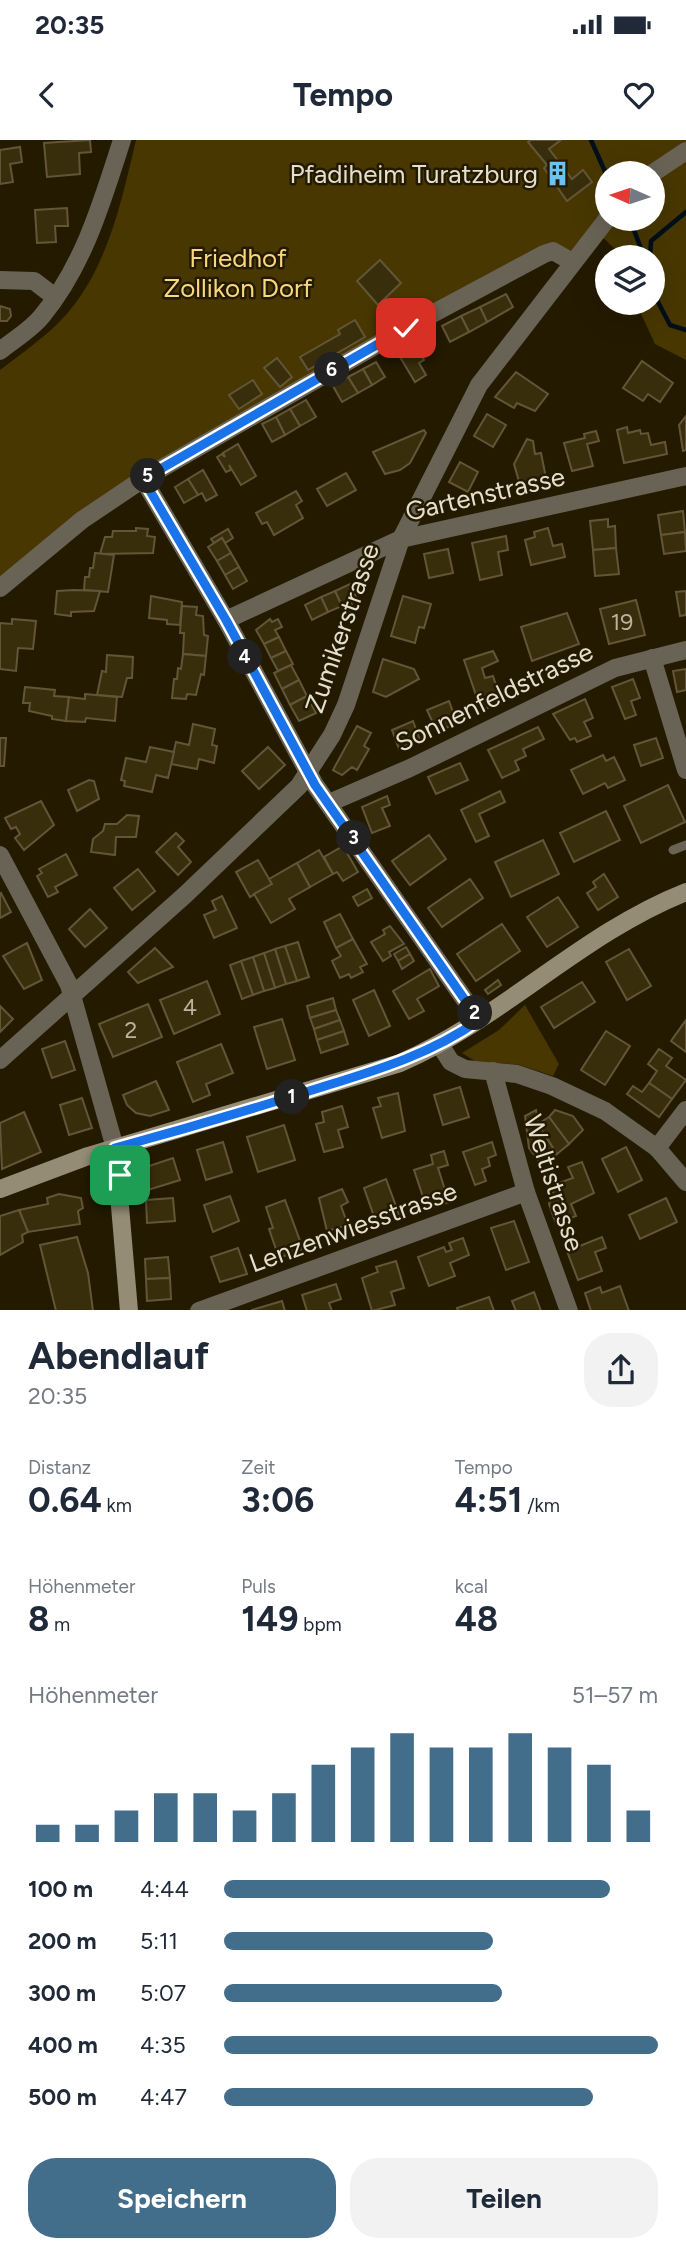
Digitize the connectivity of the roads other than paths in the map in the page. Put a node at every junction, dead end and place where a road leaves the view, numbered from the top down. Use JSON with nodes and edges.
{"nodes":[{"id":1,"x":121,"y":140,"type":"edge"},
{"id":2,"x":686,"y":151,"type":"edge"},
{"id":3,"x":665,"y":165,"type":"edge"},
{"id":4,"x":597,"y":231,"type":"edge"},
{"id":5,"x":572,"y":262,"type":"junction"},
{"id":6,"x":0,"y":280,"type":"edge"},
{"id":7,"x":55,"y":298,"type":"junction"},
{"id":8,"x":0,"y":351,"type":"edge"},
{"id":9,"x":686,"y":476,"type":"edge"},
{"id":10,"x":143,"y":479,"type":"junction"},
{"id":11,"x":401,"y":539,"type":"junction"},
{"id":12,"x":0,"y":588,"type":"edge"},
{"id":13,"x":226,"y":620,"type":"junction"},
{"id":14,"x":686,"y":650,"type":"edge"},
{"id":15,"x":652,"y":658,"type":"junction"},
{"id":16,"x":686,"y":770,"type":"edge"},
{"id":17,"x":308,"y":773,"type":"junction"},
{"id":18,"x":329,"y":803,"type":"junction"},
{"id":19,"x":686,"y":845,"type":"edge"},
{"id":20,"x":673,"y":850,"type":"dead end"},
{"id":21,"x":0,"y":855,"type":"edge"},
{"id":22,"x":686,"y":892,"type":"edge"},
{"id":23,"x":71,"y":996,"type":"junction"},
{"id":24,"x":479,"y":1020,"type":"junction"},
{"id":25,"x":440,"y":1045,"type":"junction"},
{"id":26,"x":0,"y":1060,"type":"edge"},
{"id":27,"x":493,"y":1071,"type":"junction"},
{"id":28,"x":686,"y":1110,"type":"edge"},
{"id":29,"x":115,"y":1148,"type":"junction"},
{"id":30,"x":657,"y":1148,"type":"junction"},
{"id":31,"x":686,"y":1182,"type":"edge"},
{"id":32,"x":0,"y":1189,"type":"edge"},
{"id":33,"x":526,"y":1192,"type":"junction"},
{"id":34,"x":129,"y":1310,"type":"edge"},
{"id":35,"x":202,"y":1310,"type":"edge"},
{"id":36,"x":569,"y":1310,"type":"edge"}],
"edges":[{"from":1,"to":7,"type":"street"},
{"from":2,"to":3,"type":"street"},
{"from":4,"to":5,"type":"street","name":"Zumikerstrasse"},
{"from":5,"to":10,"type":"street"},
{"from":5,"to":11,"type":"street","name":"Zumikerstrasse"},
{"from":6,"to":7,"type":"street"},
{"from":7,"to":8,"type":"street"},
{"from":9,"to":11,"type":"street","name":"Gartenstrasse"},
{"from":10,"to":12,"type":"street"},
{"from":10,"to":13,"type":"street"},
{"from":11,"to":13,"type":"street","name":"Gartenstrasse"},
{"from":11,"to":17,"type":"street","name":"Zumikerstrasse"},
{"from":13,"to":17,"type":"street"},
{"from":14,"to":15,"type":"street","name":"Sonnenfeldstrasse"},
{"from":15,"to":16,"type":"street"},
{"from":15,"to":18,"type":"street","name":"Sonnenfeldstrasse"},
{"from":17,"to":18,"type":"street"},
{"from":17,"to":23,"type":"street","name":"Zumikerstrasse"},
{"from":18,"to":24,"type":"street"},
{"from":19,"to":20,"type":"lane"},
{"from":21,"to":23,"type":"street"},
{"from":22,"to":24,"type":"main road"},
{"from":23,"to":26,"type":"street","name":"Zumikerstrasse"},
{"from":23,"to":29,"type":"street"},
{"from":24,"to":25,"type":"main road"},
{"from":25,"to":27,"type":"street"},
{"from":25,"to":29,"type":"main road"},
{"from":27,"to":30,"type":"street"},
{"from":27,"to":33,"type":"street","name":"Weltistrasse"},
{"from":28,"to":30,"type":"street"},
{"from":29,"to":32,"type":"main road"},
{"from":29,"to":34,"type":"main road"},
{"from":30,"to":31,"type":"street"},
{"from":33,"to":35,"type":"street","name":"Lenzenwiesstrasse"},
{"from":33,"to":36,"type":"street","name":"Weltistrasse"}]}
